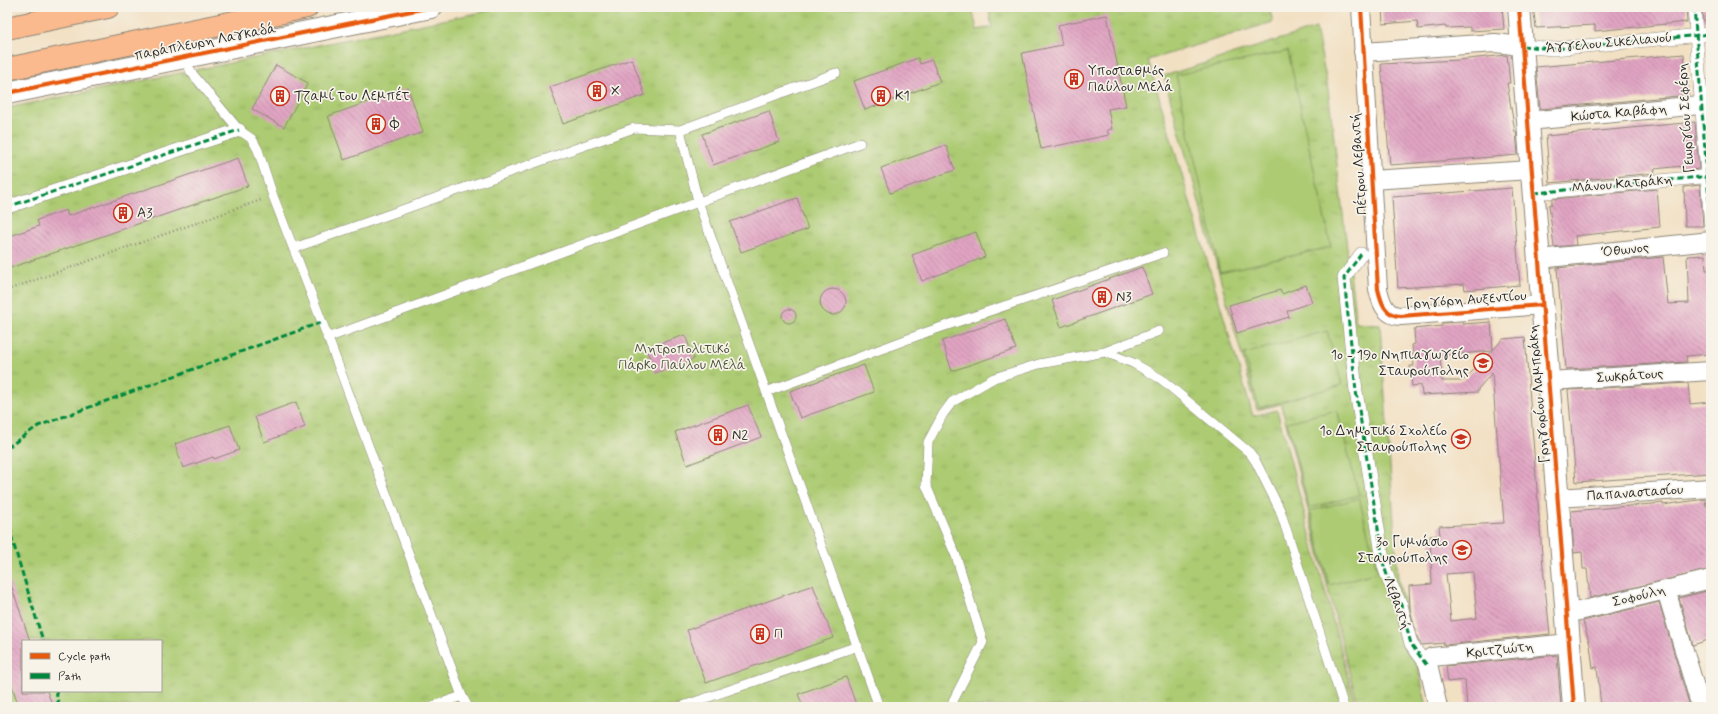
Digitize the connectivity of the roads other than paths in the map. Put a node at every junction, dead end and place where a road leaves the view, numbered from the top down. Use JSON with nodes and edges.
{"nodes":[{"id":1,"x":108,"y":7,"type":"edge"},
{"id":2,"x":307,"y":7,"type":"edge"},
{"id":3,"x":431,"y":7,"type":"edge"},
{"id":4,"x":1360,"y":7,"type":"edge"},
{"id":5,"x":1519,"y":7,"type":"edge"},
{"id":6,"x":1694,"y":7,"type":"edge"},
{"id":7,"x":7,"y":28,"type":"edge"},
{"id":8,"x":180,"y":33,"type":"junction"},
{"id":9,"x":1711,"y":34,"type":"edge"},
{"id":10,"x":1696,"y":36,"type":"junction"},
{"id":11,"x":1522,"y":46,"type":"junction"},
{"id":12,"x":1363,"y":52,"type":"junction"},
{"id":13,"x":184,"y":57,"type":"junction"},
{"id":14,"x":7,"y":69,"type":"edge"},
{"id":15,"x":836,"y":73,"type":"dead end"},
{"id":16,"x":7,"y":93,"type":"edge"},
{"id":17,"x":1706,"y":105,"type":"edge"},
{"id":18,"x":1528,"y":121,"type":"junction"},
{"id":19,"x":240,"y":130,"type":"junction"},
{"id":20,"x":680,"y":130,"type":"junction"},
{"id":21,"x":860,"y":143,"type":"dead end"},
{"id":22,"x":1532,"y":170,"type":"junction"},
{"id":23,"x":1709,"y":176,"type":"edge"},
{"id":24,"x":1371,"y":180,"type":"junction"},
{"id":25,"x":1534,"y":193,"type":"junction"},
{"id":26,"x":698,"y":201,"type":"junction"},
{"id":27,"x":7,"y":207,"type":"edge"},
{"id":28,"x":1711,"y":227,"type":"edge"},
{"id":29,"x":1711,"y":241,"type":"edge"},
{"id":30,"x":294,"y":248,"type":"junction"},
{"id":31,"x":1163,"y":253,"type":"dead end"},
{"id":32,"x":1361,"y":254,"type":"dead end"},
{"id":33,"x":1539,"y":259,"type":"junction"},
{"id":34,"x":1542,"y":305,"type":"junction"},
{"id":35,"x":1392,"y":314,"type":"joint"},
{"id":36,"x":1158,"y":331,"type":"dead end"},
{"id":37,"x":327,"y":338,"type":"junction"},
{"id":38,"x":1105,"y":352,"type":"junction"},
{"id":39,"x":1711,"y":371,"type":"edge"},
{"id":40,"x":1549,"y":381,"type":"junction"},
{"id":41,"x":766,"y":392,"type":"junction"},
{"id":42,"x":1711,"y":488,"type":"edge"},
{"id":43,"x":1558,"y":498,"type":"junction"},
{"id":44,"x":1711,"y":579,"type":"edge"},
{"id":45,"x":1666,"y":590,"type":"junction"},
{"id":46,"x":1567,"y":614,"type":"junction"},
{"id":47,"x":1569,"y":643,"type":"junction"},
{"id":48,"x":858,"y":646,"type":"junction"},
{"id":49,"x":1429,"y":662,"type":"junction"},
{"id":50,"x":462,"y":696,"type":"junction"},
{"id":51,"x":430,"y":707,"type":"edge"},
{"id":52,"x":468,"y":707,"type":"edge"},
{"id":53,"x":680,"y":707,"type":"edge"},
{"id":54,"x":879,"y":707,"type":"edge"},
{"id":55,"x":953,"y":707,"type":"edge"},
{"id":56,"x":1344,"y":707,"type":"edge"},
{"id":57,"x":1438,"y":707,"type":"edge"},
{"id":58,"x":1574,"y":707,"type":"edge"},
{"id":59,"x":1701,"y":707,"type":"edge"}],
"edges":[{"from":1,"to":7,"type":"highway"},
{"from":2,"to":8,"type":"highway"},
{"from":3,"to":13,"type":"street","name":"παράπλευρη Λαγκαδά"},
{"from":4,"to":12,"type":"street","name":"Πέτρου Λεβαντή"},
{"from":5,"to":11,"type":"street","name":"Γρηγορίου Λαμπράκη"},
{"from":6,"to":10,"type":"street","name":"Γεωργίου Σεφέρη"},
{"from":8,"to":13,"type":"street"},
{"from":8,"to":14,"type":"highway"},
{"from":9,"to":10,"type":"street","name":"Άγγελου Σικελιανού"},
{"from":10,"to":11,"type":"street","name":"Άγγελου Σικελιανού"},
{"from":10,"to":17,"type":"street","name":"Γεωργίου Σεφέρη"},
{"from":11,"to":12,"type":"street","name":"Άγγελου Σικελιανού"},
{"from":11,"to":18,"type":"street","name":"Γρηγορίου Λαμπράκη"},
{"from":12,"to":24,"type":"street","name":"Πέτρου Λεβαντή"},
{"from":13,"to":16,"type":"street","name":"παράπλευρη Λαγκαδά"},
{"from":13,"to":19,"type":"lane"},
{"from":15,"to":20,"type":"lane"},
{"from":17,"to":18,"type":"street","name":"Κώστα Καβάφη"},
{"from":17,"to":23,"type":"street","name":"Γεωργίου Σεφέρη"},
{"from":18,"to":22,"type":"street","name":"Γρηγορίου Λαμπράκη"},
{"from":19,"to":27,"type":"street"},
{"from":19,"to":30,"type":"lane"},
{"from":20,"to":26,"type":"lane"},
{"from":20,"to":30,"type":"lane"},
{"from":21,"to":26,"type":"lane"},
{"from":22,"to":24,"type":"street"},
{"from":22,"to":25,"type":"street","name":"Γρηγορίου Λαμπράκη"},
{"from":23,"to":25,"type":"street","name":"Μάνου Κατράκη"},
{"from":23,"to":28,"type":"street","name":"Γεωργίου Σεφέρη"},
{"from":24,"to":35,"type":"street","name":"Πέτρου Λεβαντή"},
{"from":25,"to":33,"type":"street","name":"Γρηγορίου Λαμπράκη"},
{"from":26,"to":37,"type":"lane"},
{"from":26,"to":41,"type":"lane"},
{"from":29,"to":33,"type":"street","name":"Όθωνος"},
{"from":30,"to":37,"type":"lane"},
{"from":31,"to":41,"type":"lane"},
{"from":32,"to":49,"type":"street","name":"Λεβαντή"},
{"from":33,"to":34,"type":"street","name":"Γρηγορίου Λαμπράκη"},
{"from":34,"to":35,"type":"street","name":"Γρηγόρη Αυξεντίου"},
{"from":34,"to":40,"type":"street","name":"Γρηγορίου Λαμπράκη"},
{"from":36,"to":38,"type":"lane"},
{"from":37,"to":50,"type":"lane"},
{"from":38,"to":55,"type":"lane"},
{"from":38,"to":56,"type":"lane"},
{"from":39,"to":40,"type":"street","name":"Σωκράτους"},
{"from":40,"to":43,"type":"street","name":"Γρηγορίου Λαμπράκη"},
{"from":41,"to":48,"type":"lane"},
{"from":42,"to":43,"type":"street","name":"Παπαναστασίου"},
{"from":43,"to":46,"type":"street","name":"Γρηγορίου Λαμπράκη"},
{"from":44,"to":45,"type":"street","name":"Σοφούλη"},
{"from":45,"to":46,"type":"street","name":"Σοφούλη"},
{"from":45,"to":59,"type":"street"},
{"from":46,"to":47,"type":"street","name":"Γρηγορίου Λαμπράκη"},
{"from":47,"to":49,"type":"street","name":"Κριτζιώτη"},
{"from":47,"to":58,"type":"street","name":"Γρηγορίου Λαμπράκη"},
{"from":48,"to":53,"type":"lane"},
{"from":48,"to":54,"type":"lane"},
{"from":49,"to":57,"type":"street","name":"Λεβαντή"},
{"from":50,"to":51,"type":"lane"},
{"from":50,"to":52,"type":"lane"}]}
